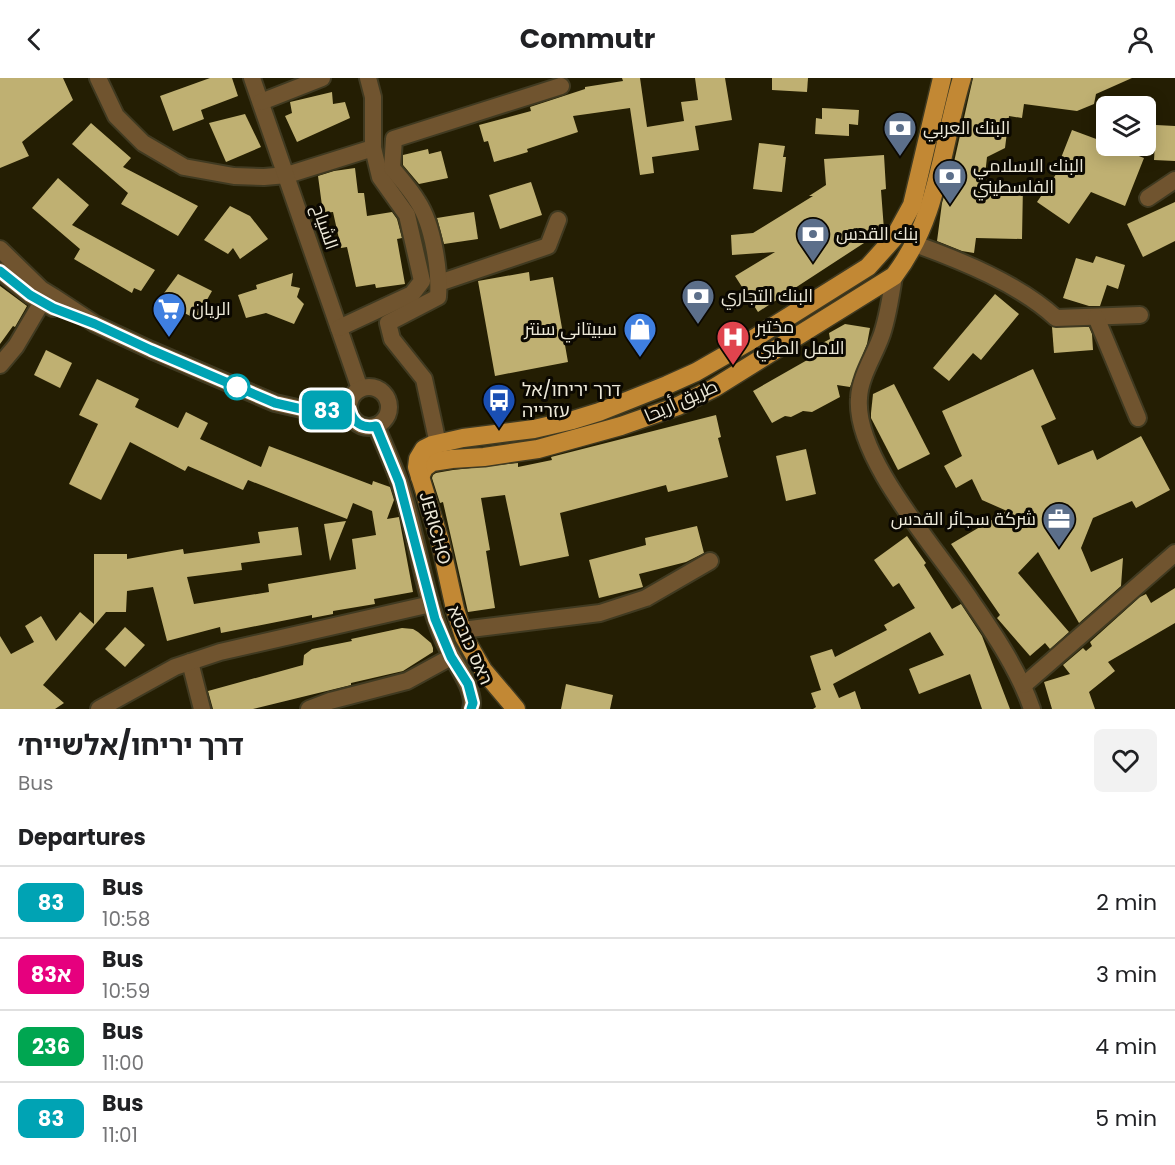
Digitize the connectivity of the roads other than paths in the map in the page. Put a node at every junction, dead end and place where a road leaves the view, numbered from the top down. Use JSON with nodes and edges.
{"nodes":[{"id":1,"x":98,"y":78,"type":"edge"},
{"id":2,"x":252,"y":78,"type":"edge"},
{"id":3,"x":322,"y":78,"type":"edge"},
{"id":4,"x":368,"y":78,"type":"edge"},
{"id":5,"x":942,"y":78,"type":"edge"},
{"id":6,"x":962,"y":78,"type":"edge"},
{"id":7,"x":561,"y":86,"type":"dead end"},
{"id":8,"x":261,"y":102,"type":"junction"},
{"id":9,"x":373,"y":148,"type":"junction"},
{"id":10,"x":287,"y":175,"type":"junction"},
{"id":11,"x":1175,"y":180,"type":"edge"},
{"id":12,"x":1148,"y":198,"type":"dead end"},
{"id":13,"x":558,"y":220,"type":"dead end"},
{"id":14,"x":915,"y":244,"type":"junction"},
{"id":15,"x":0,"y":249,"type":"edge"},
{"id":16,"x":0,"y":271,"type":"edge"},
{"id":17,"x":894,"y":276,"type":"junction"},
{"id":18,"x":848,"y":280,"type":"junction"},
{"id":19,"x":439,"y":283,"type":"junction"},
{"id":20,"x":861,"y":298,"type":"junction"},
{"id":21,"x":42,"y":302,"type":"junction"},
{"id":22,"x":1140,"y":315,"type":"dead end"},
{"id":23,"x":1096,"y":317,"type":"junction"},
{"id":24,"x":95,"y":324,"type":"junction"},
{"id":25,"x":339,"y":328,"type":"junction"},
{"id":26,"x":0,"y":365,"type":"edge"},
{"id":27,"x":360,"y":389,"type":"junction"},
{"id":28,"x":350,"y":410,"type":"junction"},
{"id":29,"x":1138,"y":418,"type":"dead end"},
{"id":30,"x":376,"y":426,"type":"junction"},
{"id":31,"x":534,"y":429,"type":"junction"},
{"id":32,"x":438,"y":444,"type":"junction"},
{"id":33,"x":538,"y":448,"type":"junction"},
{"id":34,"x":420,"y":477,"type":"junction"},
{"id":35,"x":1175,"y":553,"type":"edge"},
{"id":36,"x":710,"y":561,"type":"dead end"},
{"id":37,"x":431,"y":604,"type":"junction"},
{"id":38,"x":462,"y":630,"type":"junction"},
{"id":39,"x":451,"y":657,"type":"junction"},
{"id":40,"x":190,"y":662,"type":"junction"},
{"id":41,"x":1024,"y":685,"type":"junction"},
{"id":42,"x":516,"y":707,"type":"edge"},
{"id":43,"x":99,"y":709,"type":"edge"},
{"id":44,"x":202,"y":709,"type":"edge"},
{"id":45,"x":309,"y":709,"type":"edge"},
{"id":46,"x":471,"y":709,"type":"edge"},
{"id":47,"x":1032,"y":709,"type":"edge"}],
"edges":[{"from":1,"to":10,"type":"street"},
{"from":2,"to":8,"type":"street","name":"الشياح"},
{"from":3,"to":8,"type":"street"},
{"from":4,"to":9,"type":"street"},
{"from":5,"to":18,"type":"main road","name":"طريق أريحا"},
{"from":6,"to":14,"type":"main road","name":"طريق أريحا"},
{"from":7,"to":19,"type":"street"},
{"from":8,"to":10,"type":"street","name":"الشياح"},
{"from":9,"to":10,"type":"street"},
{"from":9,"to":25,"type":"street"},
{"from":10,"to":25,"type":"street","name":"الشياح"},
{"from":11,"to":12,"type":"street"},
{"from":13,"to":19,"type":"street"},
{"from":14,"to":17,"type":"main road","name":"طريق أريحا"},
{"from":14,"to":23,"type":"street"},
{"from":15,"to":24,"type":"street"},
{"from":16,"to":21,"type":"street"},
{"from":17,"to":20,"type":"main road","name":"طريق أريحا"},
{"from":17,"to":41,"type":"street"},
{"from":18,"to":20,"type":"main road"},
{"from":18,"to":31,"type":"main road","name":"طريق أريحا"},
{"from":19,"to":32,"type":"street"},
{"from":20,"to":33,"type":"main road","name":"طريق أريحا"},
{"from":21,"to":24,"type":"street"},
{"from":21,"to":26,"type":"street"},
{"from":22,"to":23,"type":"street"},
{"from":23,"to":29,"type":"street"},
{"from":24,"to":28,"type":"street"},
{"from":25,"to":27,"type":"street","name":"الشياح"},
{"from":27,"to":28,"type":"street"},
{"from":27,"to":30,"type":"street"},
{"from":28,"to":30,"type":"street"},
{"from":30,"to":37,"type":"street","name":"ראס כובסא"},
{"from":31,"to":32,"type":"main road","name":"JERICHO"},
{"from":31,"to":33,"type":"main road"},
{"from":32,"to":34,"type":"main road","name":"JERICHO"},
{"from":33,"to":34,"type":"main road","name":"طريق أريحا"},
{"from":34,"to":38,"type":"main road","name":"JERICHO"},
{"from":35,"to":41,"type":"street"},
{"from":36,"to":38,"type":"street"},
{"from":37,"to":39,"type":"street","name":"ראס כובסא"},
{"from":37,"to":40,"type":"street"},
{"from":38,"to":42,"type":"main road","name":"JERICHO"},
{"from":39,"to":45,"type":"street"},
{"from":39,"to":46,"type":"street","name":"ראס כובסא"},
{"from":40,"to":43,"type":"street"},
{"from":40,"to":44,"type":"street"},
{"from":41,"to":47,"type":"street"}]}
